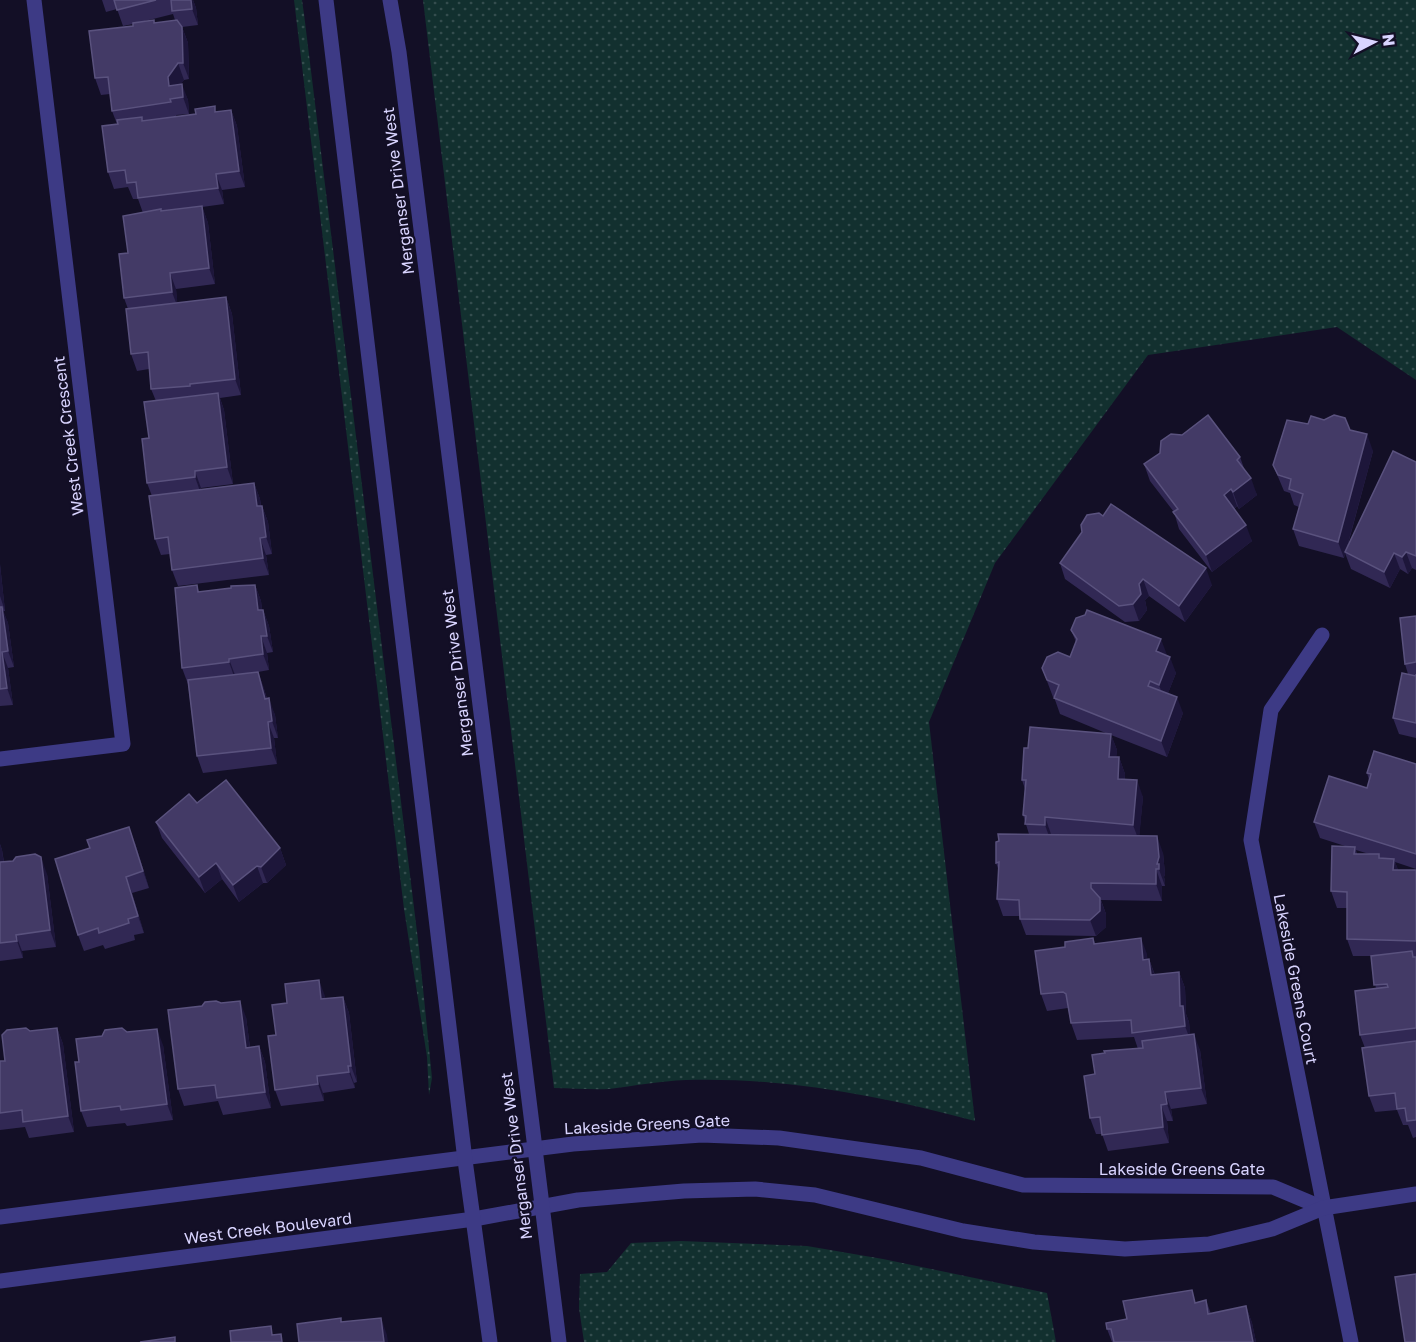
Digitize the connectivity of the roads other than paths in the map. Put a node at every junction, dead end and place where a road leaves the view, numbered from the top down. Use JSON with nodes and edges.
{"nodes":[{"id":1,"x":34,"y":0,"type":"edge"},
{"id":2,"x":326,"y":0,"type":"edge"},
{"id":3,"x":390,"y":0,"type":"edge"},
{"id":4,"x":1322,"y":635,"type":"dead end"},
{"id":5,"x":0,"y":759,"type":"edge"},
{"id":6,"x":534,"y":1150,"type":"junction"},
{"id":7,"x":465,"y":1160,"type":"junction"},
{"id":8,"x":1416,"y":1194,"type":"edge"},
{"id":9,"x":541,"y":1208,"type":"junction"},
{"id":10,"x":1323,"y":1208,"type":"junction"},
{"id":11,"x":0,"y":1217,"type":"edge"},
{"id":12,"x":474,"y":1219,"type":"junction"},
{"id":13,"x":0,"y":1281,"type":"edge"},
{"id":14,"x":490,"y":1342,"type":"edge"},
{"id":15,"x":559,"y":1342,"type":"edge"},
{"id":16,"x":1351,"y":1342,"type":"edge"}],
"edges":[{"from":1,"to":5,"type":"street","name":"West Creek Crescent"},
{"from":2,"to":7,"type":"street"},
{"from":3,"to":6,"type":"street","name":"Merganser Drive West"},
{"from":4,"to":10,"type":"street","name":"Lakeside Greens Court"},
{"from":6,"to":7,"type":"street","name":"Lakeside Greens Gate"},
{"from":6,"to":9,"type":"street","name":"Merganser Drive West"},
{"from":6,"to":10,"type":"street","name":"Lakeside Greens Gate"},
{"from":7,"to":11,"type":"street"},
{"from":7,"to":12,"type":"street"},
{"from":8,"to":10,"type":"street"},
{"from":9,"to":10,"type":"street"},
{"from":9,"to":12,"type":"street","name":"West Creek Boulevard"},
{"from":9,"to":15,"type":"street","name":"Merganser Drive West"},
{"from":10,"to":16,"type":"street","name":"Lakeside Greens Court"},
{"from":12,"to":13,"type":"street","name":"West Creek Boulevard"},
{"from":12,"to":14,"type":"street"}]}
